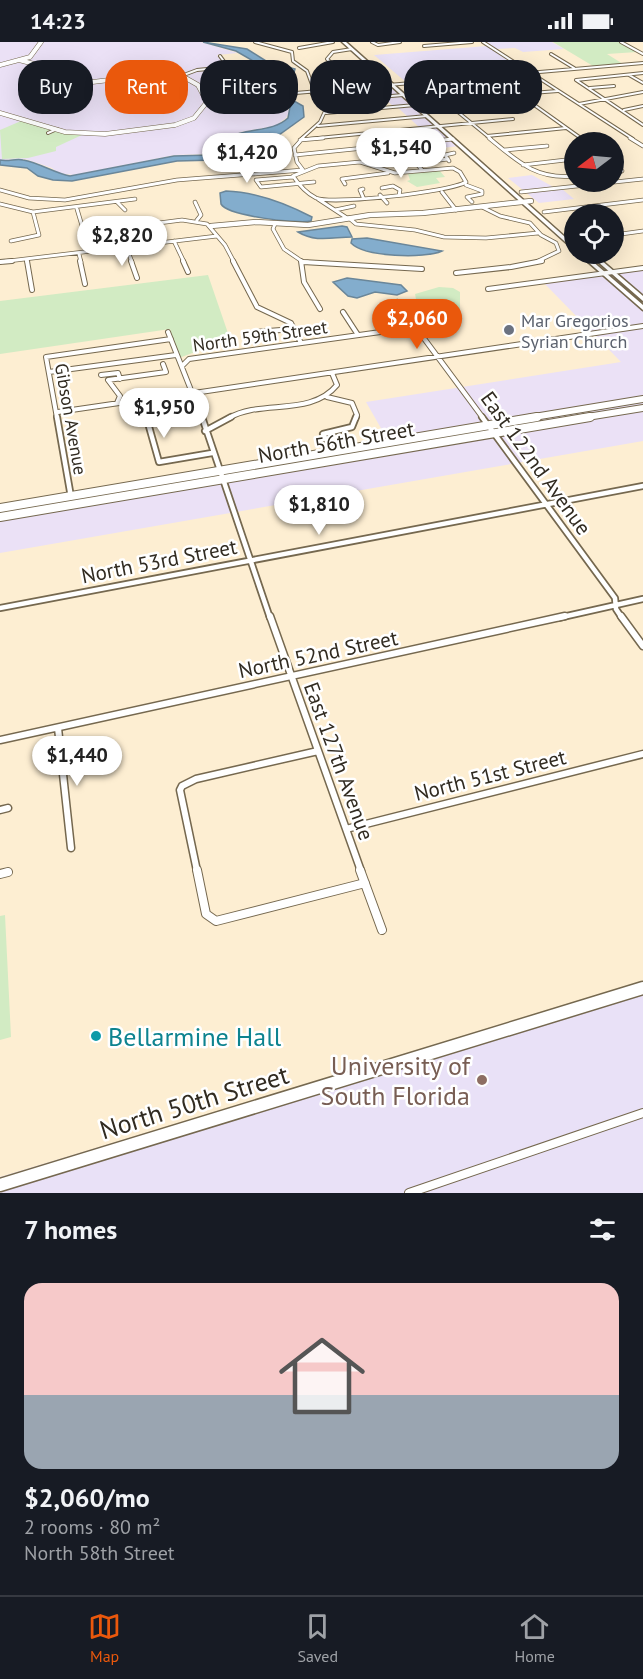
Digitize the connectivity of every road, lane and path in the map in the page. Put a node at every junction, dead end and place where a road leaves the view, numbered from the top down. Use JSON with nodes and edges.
{"nodes":[{"id":1,"x":255,"y":42,"type":"edge"},
{"id":2,"x":299,"y":42,"type":"edge"},
{"id":3,"x":333,"y":42,"type":"edge"},
{"id":4,"x":344,"y":42,"type":"edge"},
{"id":5,"x":350,"y":42,"type":"edge"},
{"id":6,"x":372,"y":42,"type":"edge"},
{"id":7,"x":400,"y":42,"type":"edge"},
{"id":8,"x":472,"y":42,"type":"edge"},
{"id":9,"x":483,"y":42,"type":"edge"},
{"id":10,"x":621,"y":42,"type":"edge"},
{"id":11,"x":38,"y":43,"type":"edge"},
{"id":12,"x":266,"y":43,"type":"edge"},
{"id":13,"x":424,"y":46,"type":"dead end"},
{"id":14,"x":299,"y":48,"type":"junction"},
{"id":15,"x":352,"y":49,"type":"junction"},
{"id":16,"x":292,"y":52,"type":"junction"},
{"id":17,"x":551,"y":54,"type":"dead end"},
{"id":18,"x":643,"y":54,"type":"edge"},
{"id":19,"x":220,"y":56,"type":"dead end"},
{"id":20,"x":22,"y":60,"type":"joint"},
{"id":21,"x":223,"y":60,"type":"edge"},
{"id":22,"x":328,"y":60,"type":"edge"},
{"id":23,"x":511,"y":60,"type":"edge"},
{"id":24,"x":18,"y":61,"type":"edge"},
{"id":25,"x":643,"y":63,"type":"edge"},
{"id":26,"x":0,"y":64,"type":"edge"},
{"id":27,"x":591,"y":68,"type":"junction"},
{"id":28,"x":576,"y":69,"type":"junction"},
{"id":29,"x":542,"y":72,"type":"edge"},
{"id":30,"x":643,"y":73,"type":"edge"},
{"id":31,"x":628,"y":75,"type":"junction"},
{"id":32,"x":606,"y":76,"type":"junction"},
{"id":33,"x":188,"y":79,"type":"edge"},
{"id":34,"x":310,"y":79,"type":"edge"},
{"id":35,"x":542,"y":80,"type":"edge"},
{"id":36,"x":643,"y":83,"type":"edge"},
{"id":37,"x":399,"y":84,"type":"junction"},
{"id":38,"x":404,"y":84,"type":"edge"},
{"id":39,"x":393,"y":85,"type":"junction"},
{"id":40,"x":614,"y":86,"type":"dead end"},
{"id":41,"x":589,"y":89,"type":"junction"},
{"id":42,"x":558,"y":91,"type":"junction"},
{"id":43,"x":542,"y":92,"type":"edge"},
{"id":44,"x":643,"y":92,"type":"edge"},
{"id":45,"x":403,"y":95,"type":"joint"},
{"id":46,"x":392,"y":96,"type":"edge"},
{"id":47,"x":608,"y":99,"type":"junction"},
{"id":48,"x":579,"y":104,"type":"junction"},
{"id":49,"x":643,"y":106,"type":"edge"},
{"id":50,"x":624,"y":110,"type":"junction"},
{"id":51,"x":542,"y":111,"type":"edge"},
{"id":52,"x":0,"y":113,"type":"edge"},
{"id":53,"x":325,"y":114,"type":"edge"},
{"id":54,"x":460,"y":114,"type":"edge"},
{"id":55,"x":427,"y":116,"type":"joint"},
{"id":56,"x":513,"y":119,"type":"dead end"},
{"id":57,"x":472,"y":124,"type":"junction"},
{"id":58,"x":643,"y":125,"type":"edge"},
{"id":59,"x":318,"y":126,"type":"junction"},
{"id":60,"x":446,"y":126,"type":"junction"},
{"id":61,"x":439,"y":127,"type":"junction"},
{"id":62,"x":566,"y":128,"type":"junction"},
{"id":63,"x":57,"y":129,"type":"junction"},
{"id":64,"x":572,"y":132,"type":"edge"},
{"id":65,"x":48,"y":133,"type":"dead end"},
{"id":66,"x":487,"y":136,"type":"junction"},
{"id":67,"x":453,"y":139,"type":"junction"},
{"id":68,"x":298,"y":140,"type":"junction"},
{"id":69,"x":547,"y":146,"type":"dead end"},
{"id":70,"x":643,"y":146,"type":"edge"},
{"id":71,"x":504,"y":150,"type":"junction"},
{"id":72,"x":454,"y":153,"type":"dead end"},
{"id":73,"x":295,"y":155,"type":"junction"},
{"id":74,"x":394,"y":158,"type":"dead end"},
{"id":75,"x":448,"y":159,"type":"junction"},
{"id":76,"x":564,"y":160,"type":"edge"},
{"id":77,"x":367,"y":162,"type":"junction"},
{"id":78,"x":522,"y":165,"type":"junction"},
{"id":79,"x":449,"y":167,"type":"junction"},
{"id":80,"x":422,"y":170,"type":"junction"},
{"id":81,"x":487,"y":170,"type":"junction"},
{"id":82,"x":390,"y":172,"type":"junction"},
{"id":83,"x":293,"y":177,"type":"junction"},
{"id":84,"x":564,"y":177,"type":"edge"},
{"id":85,"x":643,"y":180,"type":"edge"},
{"id":86,"x":624,"y":181,"type":"edge"},
{"id":87,"x":314,"y":182,"type":"dead end"},
{"id":88,"x":297,"y":184,"type":"junction"},
{"id":89,"x":345,"y":184,"type":"dead end"},
{"id":90,"x":466,"y":185,"type":"junction"},
{"id":91,"x":564,"y":187,"type":"edge"},
{"id":92,"x":382,"y":188,"type":"dead end"},
{"id":93,"x":363,"y":189,"type":"dead end"},
{"id":94,"x":0,"y":190,"type":"edge"},
{"id":95,"x":442,"y":192,"type":"junction"},
{"id":96,"x":521,"y":192,"type":"junction"},
{"id":97,"x":380,"y":195,"type":"junction"},
{"id":98,"x":399,"y":195,"type":"junction"},
{"id":99,"x":363,"y":196,"type":"junction"},
{"id":100,"x":135,"y":199,"type":"dead end"},
{"id":101,"x":318,"y":199,"type":"junction"},
{"id":102,"x":643,"y":200,"type":"edge"},
{"id":103,"x":531,"y":201,"type":"junction"},
{"id":104,"x":117,"y":202,"type":"junction"},
{"id":105,"x":195,"y":202,"type":"dead end"},
{"id":106,"x":472,"y":202,"type":"dead end"},
{"id":107,"x":523,"y":202,"type":"junction"},
{"id":108,"x":387,"y":203,"type":"dead end"},
{"id":109,"x":0,"y":204,"type":"edge"},
{"id":110,"x":354,"y":207,"type":"dead end"},
{"id":111,"x":482,"y":207,"type":"junction"},
{"id":112,"x":77,"y":208,"type":"junction"},
{"id":113,"x":125,"y":210,"type":"dead end"},
{"id":114,"x":335,"y":210,"type":"junction"},
{"id":115,"x":456,"y":210,"type":"junction"},
{"id":116,"x":33,"y":212,"type":"junction"},
{"id":117,"x":544,"y":212,"type":"junction"},
{"id":118,"x":348,"y":218,"type":"junction"},
{"id":119,"x":196,"y":220,"type":"junction"},
{"id":120,"x":275,"y":224,"type":"junction"},
{"id":121,"x":211,"y":226,"type":"junction"},
{"id":122,"x":564,"y":231,"type":"edge"},
{"id":123,"x":643,"y":231,"type":"edge"},
{"id":124,"x":538,"y":233,"type":"junction"},
{"id":125,"x":624,"y":234,"type":"edge"},
{"id":126,"x":217,"y":236,"type":"junction"},
{"id":127,"x":564,"y":238,"type":"edge"},
{"id":128,"x":11,"y":241,"type":"dead end"},
{"id":129,"x":174,"y":241,"type":"junction"},
{"id":130,"x":127,"y":249,"type":"junction"},
{"id":131,"x":79,"y":254,"type":"junction"},
{"id":132,"x":27,"y":259,"type":"junction"},
{"id":133,"x":0,"y":262,"type":"edge"},
{"id":134,"x":303,"y":262,"type":"junction"},
{"id":135,"x":593,"y":264,"type":"edge"},
{"id":136,"x":603,"y":264,"type":"edge"},
{"id":137,"x":643,"y":268,"type":"edge"},
{"id":138,"x":422,"y":269,"type":"dead end"},
{"id":139,"x":188,"y":272,"type":"dead end"},
{"id":140,"x":456,"y":273,"type":"dead end"},
{"id":141,"x":613,"y":273,"type":"junction"},
{"id":142,"x":604,"y":274,"type":"junction"},
{"id":143,"x":137,"y":278,"type":"dead end"},
{"id":144,"x":85,"y":284,"type":"dead end"},
{"id":145,"x":33,"y":290,"type":"dead end"},
{"id":146,"x":488,"y":290,"type":"dead end"},
{"id":147,"x":643,"y":299,"type":"edge"},
{"id":148,"x":397,"y":302,"type":"dead end"},
{"id":149,"x":643,"y":306,"type":"edge"},
{"id":150,"x":320,"y":309,"type":"dead end"},
{"id":151,"x":344,"y":312,"type":"dead end"},
{"id":152,"x":643,"y":326,"type":"edge"},
{"id":153,"x":416,"y":327,"type":"junction"},
{"id":154,"x":294,"y":329,"type":"junction"},
{"id":155,"x":168,"y":332,"type":"dead end"},
{"id":156,"x":255,"y":332,"type":"dead end"},
{"id":157,"x":358,"y":335,"type":"junction"},
{"id":158,"x":171,"y":339,"type":"junction"},
{"id":159,"x":301,"y":343,"type":"junction"},
{"id":160,"x":177,"y":355,"type":"junction"},
{"id":161,"x":439,"y":357,"type":"junction"},
{"id":162,"x":163,"y":364,"type":"dead end"},
{"id":163,"x":182,"y":366,"type":"junction"},
{"id":164,"x":50,"y":372,"type":"junction"},
{"id":165,"x":332,"y":373,"type":"junction"},
{"id":166,"x":101,"y":375,"type":"dead end"},
{"id":167,"x":120,"y":379,"type":"junction"},
{"id":168,"x":194,"y":393,"type":"junction"},
{"id":169,"x":327,"y":397,"type":"junction"},
{"id":170,"x":643,"y":399,"type":"edge"},
{"id":171,"x":117,"y":403,"type":"junction"},
{"id":172,"x":643,"y":408,"type":"edge"},
{"id":173,"x":58,"y":412,"type":"junction"},
{"id":174,"x":200,"y":415,"type":"junction"},
{"id":175,"x":489,"y":426,"type":"junction"},
{"id":176,"x":205,"y":431,"type":"junction"},
{"id":177,"x":494,"y":433,"type":"junction"},
{"id":178,"x":333,"y":452,"type":"junction"},
{"id":179,"x":212,"y":453,"type":"junction"},
{"id":180,"x":220,"y":476,"type":"junction"},
{"id":181,"x":643,"y":486,"type":"edge"},
{"id":182,"x":72,"y":500,"type":"junction"},
{"id":183,"x":546,"y":504,"type":"junction"},
{"id":184,"x":0,"y":508,"type":"edge"},
{"id":185,"x":0,"y":517,"type":"edge"},
{"id":186,"x":250,"y":560,"type":"junction"},
{"id":187,"x":643,"y":599,"type":"edge"},
{"id":188,"x":616,"y":605,"type":"junction"},
{"id":189,"x":0,"y":608,"type":"edge"},
{"id":190,"x":643,"y":646,"type":"edge"},
{"id":191,"x":292,"y":677,"type":"junction"},
{"id":192,"x":58,"y":728,"type":"junction"},
{"id":193,"x":0,"y":740,"type":"edge"},
{"id":194,"x":318,"y":751,"type":"junction"},
{"id":195,"x":643,"y":754,"type":"edge"},
{"id":196,"x":9,"y":808,"type":"dead end"},
{"id":197,"x":0,"y":810,"type":"edge"},
{"id":198,"x":346,"y":829,"type":"junction"},
{"id":199,"x":71,"y":848,"type":"dead end"},
{"id":200,"x":8,"y":872,"type":"dead end"},
{"id":201,"x":0,"y":874,"type":"edge"},
{"id":202,"x":365,"y":883,"type":"junction"},
{"id":203,"x":382,"y":930,"type":"dead end"},
{"id":204,"x":643,"y":988,"type":"edge"},
{"id":205,"x":643,"y":1113,"type":"edge"},
{"id":206,"x":0,"y":1185,"type":"edge"},
{"id":207,"x":409,"y":1193,"type":"edge"}],
"edges":[{"from":1,"to":12,"type":"street"},
{"from":2,"to":14,"type":"street"},
{"from":3,"to":14,"type":"street"},
{"from":4,"to":15,"type":"main road"},
{"from":5,"to":37,"type":"main road"},
{"from":6,"to":7,"type":"street"},
{"from":8,"to":13,"type":"street"},
{"from":9,"to":23,"type":"street"},
{"from":10,"to":18,"type":"street"},
{"from":11,"to":20,"type":"street"},
{"from":11,"to":20,"type":"street"},
{"from":12,"to":16,"type":"street"},
{"from":14,"to":16,"type":"street"},
{"from":15,"to":22,"type":"street"},
{"from":15,"to":39,"type":"main road"},
{"from":16,"to":34,"type":"street"},
{"from":17,"to":28,"type":"street"},
{"from":19,"to":21,"type":"street"},
{"from":24,"to":26,"type":"street"},
{"from":25,"to":27,"type":"street"},
{"from":27,"to":28,"type":"street"},
{"from":27,"to":32,"type":"street"},
{"from":28,"to":29,"type":"street"},
{"from":30,"to":31,"type":"street"},
{"from":31,"to":32,"type":"street"},
{"from":31,"to":36,"type":"street"},
{"from":32,"to":41,"type":"street"},
{"from":33,"to":63,"type":"street"},
{"from":35,"to":42,"type":"street"},
{"from":37,"to":38,"type":"street"},
{"from":37,"to":39,"type":"street"},
{"from":37,"to":60,"type":"main road"},
{"from":39,"to":45,"type":"main road"},
{"from":40,"to":41,"type":"street"},
{"from":41,"to":47,"type":"street"},
{"from":42,"to":43,"type":"street"},
{"from":42,"to":48,"type":"street"},
{"from":44,"to":47,"type":"street"},
{"from":45,"to":46,"type":"street"},
{"from":47,"to":48,"type":"street"},
{"from":47,"to":50,"type":"street"},
{"from":48,"to":70,"type":"street"},
{"from":49,"to":50,"type":"street"},
{"from":50,"to":58,"type":"street"},
{"from":51,"to":62,"type":"street"},
{"from":52,"to":63,"type":"street"},
{"from":53,"to":59,"type":"street"},
{"from":54,"to":57,"type":"street"},
{"from":55,"to":59,"type":"street"},
{"from":55,"to":61,"type":"main road"},
{"from":56,"to":57,"type":"street"},
{"from":57,"to":60,"type":"street"},
{"from":57,"to":66,"type":"street"},
{"from":59,"to":68,"type":"street"},
{"from":60,"to":61,"type":"street"},
{"from":60,"to":96,"type":"main road"},
{"from":61,"to":67,"type":"main road"},
{"from":61,"to":68,"type":"street"},
{"from":62,"to":64,"type":"street"},
{"from":62,"to":66,"type":"street"},
{"from":63,"to":65,"type":"street"},
{"from":66,"to":71,"type":"street"},
{"from":67,"to":73,"type":"street"},
{"from":67,"to":81,"type":"main road"},
{"from":68,"to":73,"type":"street"},
{"from":69,"to":71,"type":"street"},
{"from":71,"to":78,"type":"street"},
{"from":72,"to":75,"type":"street"},
{"from":73,"to":94,"type":"street"},
{"from":74,"to":77,"type":"street"},
{"from":75,"to":79,"type":"street"},
{"from":75,"to":80,"type":"street"},
{"from":76,"to":78,"type":"street"},
{"from":77,"to":82,"type":"street"},
{"from":77,"to":83,"type":"street"},
{"from":78,"to":84,"type":"street"},
{"from":79,"to":80,"type":"street"},
{"from":79,"to":90,"type":"street"},
{"from":80,"to":82,"type":"street"},
{"from":81,"to":96,"type":"main road"},
{"from":81,"to":107,"type":"main road"},
{"from":82,"to":89,"type":"street"},
{"from":83,"to":88,"type":"street"},
{"from":83,"to":88,"type":"street"},
{"from":85,"to":86,"type":"street"},
{"from":87,"to":88,"type":"street"},
{"from":88,"to":101,"type":"street"},
{"from":90,"to":95,"type":"street"},
{"from":90,"to":106,"type":"street"},
{"from":91,"to":96,"type":"street"},
{"from":92,"to":98,"type":"street"},
{"from":93,"to":99,"type":"street"},
{"from":95,"to":98,"type":"street"},
{"from":95,"to":115,"type":"street"},
{"from":96,"to":103,"type":"main road"},
{"from":97,"to":98,"type":"street"},
{"from":97,"to":99,"type":"street"},
{"from":97,"to":108,"type":"street"},
{"from":99,"to":101,"type":"street"},
{"from":100,"to":104,"type":"street"},
{"from":101,"to":114,"type":"street"},
{"from":102,"to":117,"type":"street"},
{"from":103,"to":107,"type":"street"},
{"from":103,"to":117,"type":"main road"},
{"from":104,"to":112,"type":"street"},
{"from":104,"to":113,"type":"street"},
{"from":105,"to":119,"type":"street"},
{"from":107,"to":111,"type":"street"},
{"from":107,"to":127,"type":"main road"},
{"from":109,"to":116,"type":"street"},
{"from":110,"to":114,"type":"street"},
{"from":111,"to":115,"type":"street"},
{"from":111,"to":124,"type":"street"},
{"from":112,"to":116,"type":"street"},
{"from":112,"to":119,"type":"street"},
{"from":114,"to":118,"type":"street"},
{"from":115,"to":118,"type":"street"},
{"from":116,"to":128,"type":"street"},
{"from":117,"to":122,"type":"main road"},
{"from":118,"to":120,"type":"street"},
{"from":118,"to":124,"type":"street"},
{"from":119,"to":121,"type":"street"},
{"from":120,"to":121,"type":"street"},
{"from":120,"to":134,"type":"street"},
{"from":121,"to":126,"type":"street"},
{"from":123,"to":125,"type":"street"},
{"from":124,"to":140,"type":"street"},
{"from":126,"to":129,"type":"street"},
{"from":126,"to":154,"type":"street"},
{"from":129,"to":130,"type":"street"},
{"from":129,"to":139,"type":"street"},
{"from":130,"to":131,"type":"street"},
{"from":130,"to":143,"type":"street"},
{"from":131,"to":132,"type":"street"},
{"from":131,"to":144,"type":"street"},
{"from":132,"to":133,"type":"street"},
{"from":132,"to":145,"type":"street"},
{"from":134,"to":138,"type":"street"},
{"from":134,"to":150,"type":"street"},
{"from":135,"to":142,"type":"main road"},
{"from":136,"to":141,"type":"main road"},
{"from":137,"to":141,"type":"street"},
{"from":141,"to":142,"type":"street"},
{"from":141,"to":147,"type":"main road"},
{"from":142,"to":146,"type":"street"},
{"from":142,"to":149,"type":"main road"},
{"from":148,"to":153,"type":"street","name":"East 122nd Avenue"},
{"from":151,"to":157,"type":"street"},
{"from":152,"to":161,"type":"street"},
{"from":153,"to":157,"type":"street","name":"North 59th Street"},
{"from":153,"to":161,"type":"street","name":"East 122nd Avenue"},
{"from":154,"to":156,"type":"street"},
{"from":154,"to":159,"type":"street"},
{"from":155,"to":158,"type":"street","name":"East 127th Avenue"},
{"from":157,"to":159,"type":"street","name":"North 59th Street"},
{"from":158,"to":160,"type":"street","name":"East 127th Avenue"},
{"from":158,"to":164,"type":"street","name":"Gibson Avenue"},
{"from":159,"to":163,"type":"street","name":"North 59th Street"},
{"from":160,"to":163,"type":"street","name":"East 127th Avenue"},
{"from":160,"to":164,"type":"street"},
{"from":161,"to":165,"type":"street"},
{"from":161,"to":175,"type":"street","name":"East 122nd Avenue"},
{"from":162,"to":167,"type":"street"},
{"from":163,"to":168,"type":"street","name":"East 127th Avenue"},
{"from":164,"to":173,"type":"street","name":"Gibson Avenue"},
{"from":165,"to":168,"type":"street"},
{"from":165,"to":169,"type":"street"},
{"from":166,"to":167,"type":"street"},
{"from":167,"to":171,"type":"street"},
{"from":168,"to":171,"type":"street"},
{"from":168,"to":174,"type":"street","name":"East 127th Avenue"},
{"from":169,"to":176,"type":"street"},
{"from":169,"to":178,"type":"street"},
{"from":170,"to":175,"type":"street","name":"North 56th Street"},
{"from":171,"to":173,"type":"street"},
{"from":172,"to":177,"type":"street","name":"North 56th Street"},
{"from":173,"to":182,"type":"street","name":"Gibson Avenue"},
{"from":174,"to":176,"type":"street","name":"East 127th Avenue"},
{"from":174,"to":179,"type":"street"},
{"from":175,"to":177,"type":"street","name":"East 122nd Avenue"},
{"from":175,"to":178,"type":"street","name":"North 56th Street"},
{"from":176,"to":179,"type":"street","name":"East 127th Avenue"},
{"from":177,"to":180,"type":"street","name":"North 56th Street"},
{"from":177,"to":183,"type":"street","name":"East 122nd Avenue"},
{"from":178,"to":180,"type":"street","name":"North 56th Street"},
{"from":179,"to":180,"type":"street","name":"East 127th Avenue"},
{"from":180,"to":182,"type":"street","name":"North 56th Street"},
{"from":180,"to":186,"type":"street","name":"East 127th Avenue"},
{"from":181,"to":183,"type":"street","name":"North 53rd Street"},
{"from":182,"to":184,"type":"street","name":"North 56th Street"},
{"from":182,"to":185,"type":"street","name":"North 56th Street"},
{"from":183,"to":186,"type":"street","name":"North 53rd Street"},
{"from":183,"to":188,"type":"street","name":"East 122nd Avenue"},
{"from":186,"to":189,"type":"street","name":"North 53rd Street"},
{"from":186,"to":191,"type":"street","name":"East 127th Avenue"},
{"from":187,"to":188,"type":"street","name":"North 52nd Street"},
{"from":188,"to":190,"type":"street","name":"East 122nd Avenue"},
{"from":188,"to":191,"type":"street","name":"North 52nd Street"},
{"from":191,"to":192,"type":"street","name":"North 52nd Street"},
{"from":191,"to":194,"type":"street","name":"East 127th Avenue"},
{"from":192,"to":193,"type":"street","name":"North 52nd Street"},
{"from":192,"to":199,"type":"street"},
{"from":194,"to":198,"type":"street","name":"East 127th Avenue"},
{"from":194,"to":202,"type":"street"},
{"from":195,"to":198,"type":"street","name":"North 51st Street"},
{"from":196,"to":197,"type":"street"},
{"from":198,"to":202,"type":"street","name":"East 127th Avenue"},
{"from":200,"to":201,"type":"street"},
{"from":202,"to":203,"type":"street","name":"East 127th Avenue"},
{"from":204,"to":206,"type":"street","name":"North 50th Street"},
{"from":205,"to":207,"type":"street"}]}
